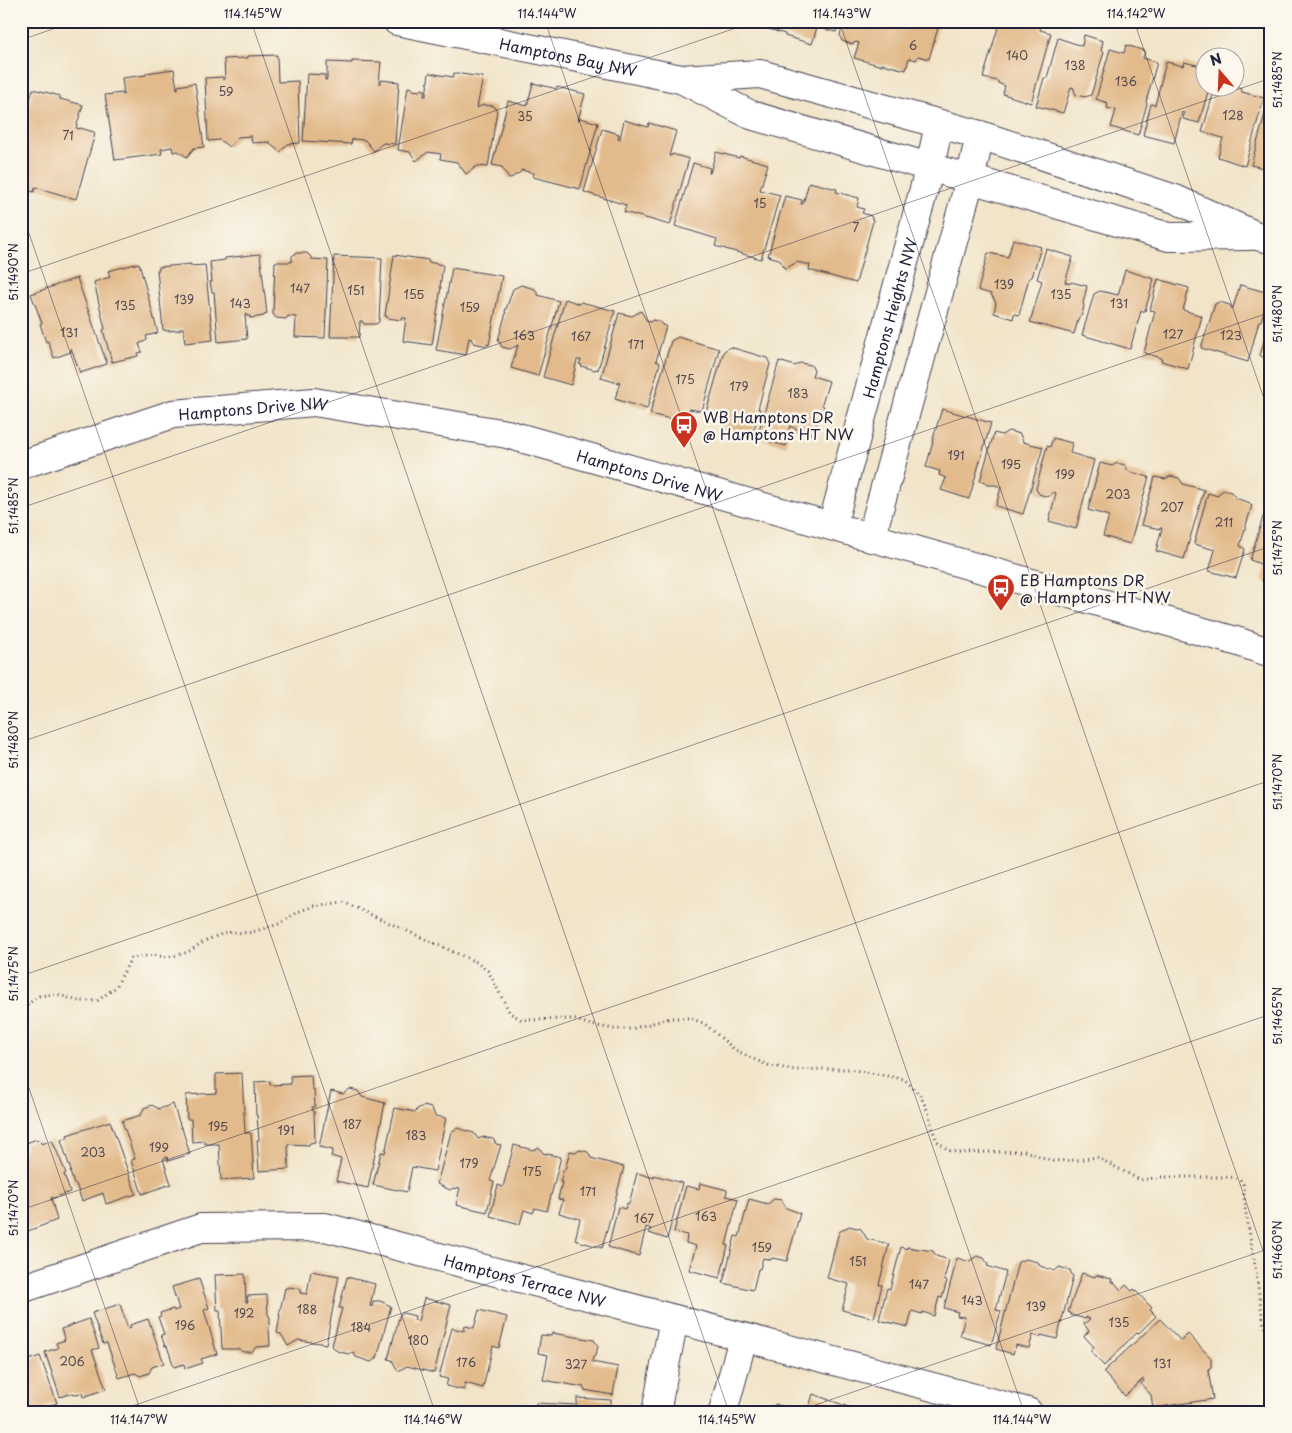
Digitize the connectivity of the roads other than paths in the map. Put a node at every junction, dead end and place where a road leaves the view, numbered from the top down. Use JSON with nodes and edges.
{"nodes":[{"id":1,"x":397,"y":21,"type":"edge"},
{"id":2,"x":682,"y":79,"type":"junction"},
{"id":3,"x":939,"y":124,"type":"junction"},
{"id":4,"x":980,"y":135,"type":"junction"},
{"id":5,"x":930,"y":167,"type":"junction"},
{"id":6,"x":970,"y":180,"type":"junction"},
{"id":7,"x":1264,"y":238,"type":"edge"},
{"id":8,"x":21,"y":465,"type":"edge"},
{"id":9,"x":832,"y":526,"type":"junction"},
{"id":10,"x":871,"y":538,"type":"junction"},
{"id":11,"x":1271,"y":653,"type":"edge"},
{"id":12,"x":21,"y":1289,"type":"edge"},
{"id":13,"x":674,"y":1318,"type":"junction"},
{"id":14,"x":743,"y":1338,"type":"junction"},
{"id":15,"x":656,"y":1412,"type":"edge"},
{"id":16,"x":723,"y":1412,"type":"edge"},
{"id":17,"x":1028,"y":1412,"type":"edge"}],
"edges":[{"from":1,"to":2,"type":"street","name":"Hamptons Bay NW"},
{"from":2,"to":3,"type":"street","name":"Hamptons Bay NW"},
{"from":2,"to":5,"type":"street","name":"Hamptons Bay NW"},
{"from":3,"to":4,"type":"street"},
{"from":3,"to":5,"type":"street","name":"Hamptons Heights NW"},
{"from":4,"to":6,"type":"street"},
{"from":4,"to":7,"type":"street"},
{"from":5,"to":6,"type":"street"},
{"from":5,"to":9,"type":"street","name":"Hamptons Heights NW"},
{"from":6,"to":7,"type":"street"},
{"from":6,"to":10,"type":"street"},
{"from":8,"to":9,"type":"street","name":"Hamptons Drive NW"},
{"from":9,"to":10,"type":"street","name":"Hamptons Drive NW"},
{"from":10,"to":11,"type":"street","name":"Hamptons Drive NW"},
{"from":12,"to":13,"type":"street","name":"Hamptons Terrace NW"},
{"from":13,"to":14,"type":"street","name":"Hamptons Terrace NW"},
{"from":13,"to":15,"type":"street"},
{"from":14,"to":16,"type":"street"},
{"from":14,"to":17,"type":"street","name":"Hamptons Terrace NW"}]}
